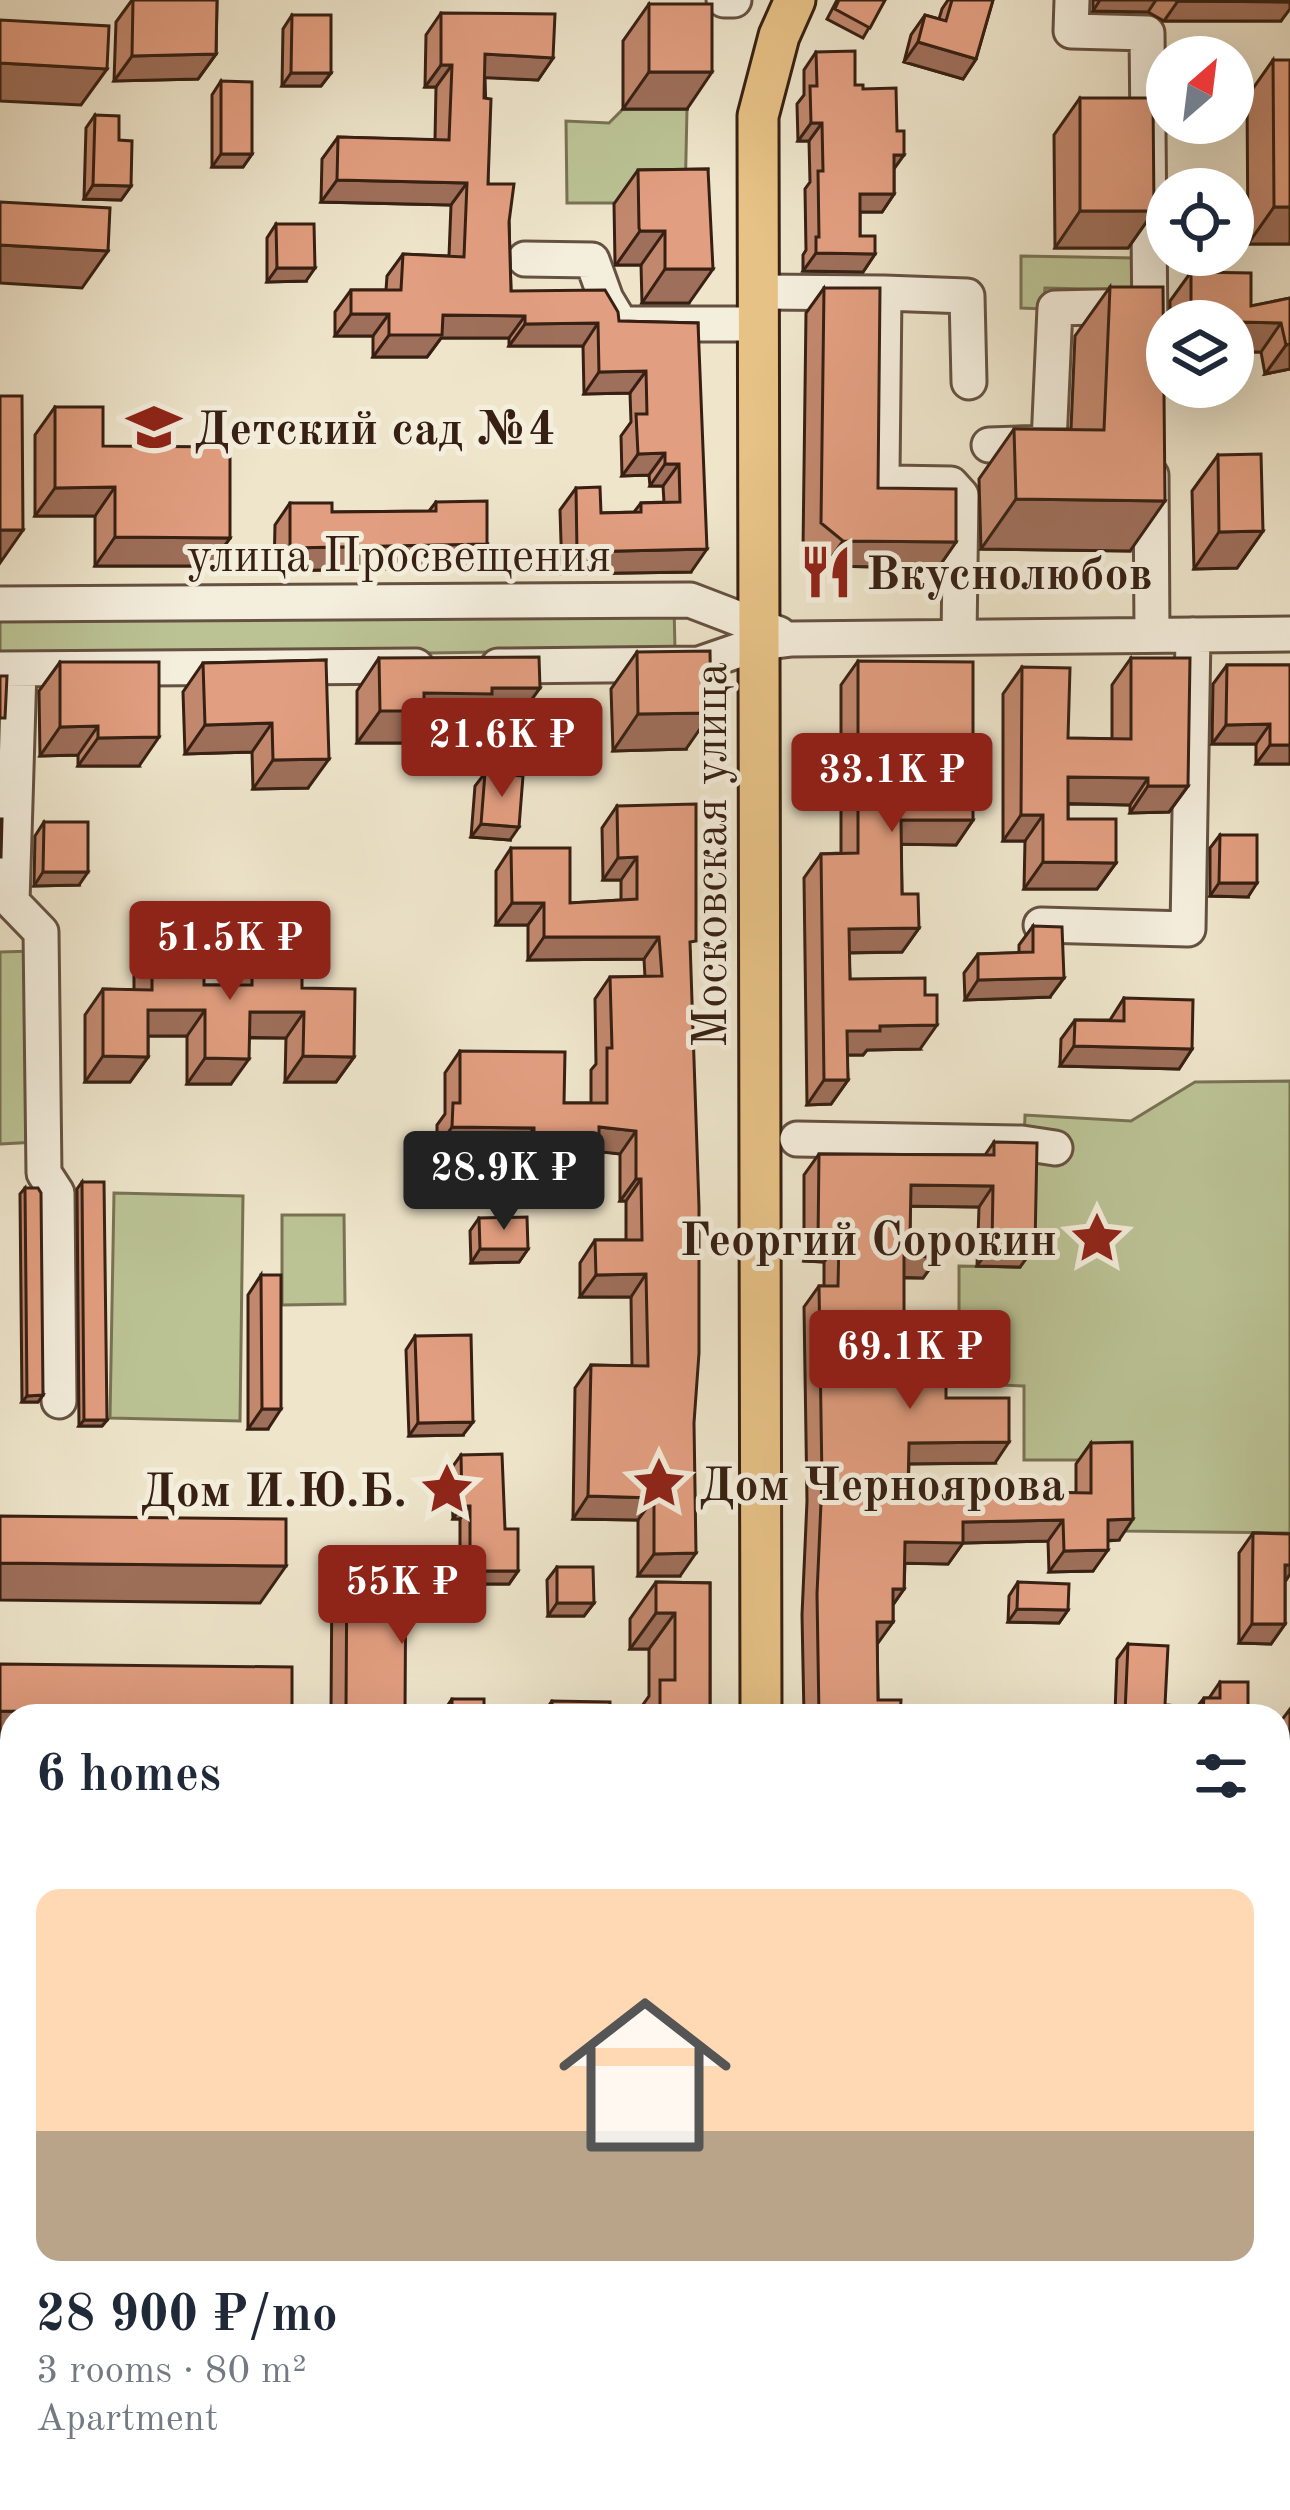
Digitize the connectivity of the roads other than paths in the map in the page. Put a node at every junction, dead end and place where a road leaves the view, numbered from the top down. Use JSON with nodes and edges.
{"nodes":[{"id":1,"x":724,"y":0,"type":"edge"},
{"id":2,"x":734,"y":0,"type":"edge"},
{"id":3,"x":1072,"y":0,"type":"edge"},
{"id":4,"x":781,"y":2,"type":"edge"},
{"id":5,"x":525,"y":259,"type":"dead end"},
{"id":6,"x":884,"y":293,"type":"junction"},
{"id":7,"x":1150,"y":300,"type":"edge"},
{"id":8,"x":1146,"y":306,"type":"edge"},
{"id":9,"x":749,"y":308,"type":"junction"},
{"id":10,"x":969,"y":382,"type":"dead end"},
{"id":11,"x":1150,"y":442,"type":"edge"},
{"id":12,"x":988,"y":445,"type":"dead end"},
{"id":13,"x":0,"y":604,"type":"edge"},
{"id":14,"x":1290,"y":634,"type":"edge"},
{"id":15,"x":759,"y":635,"type":"junction"},
{"id":16,"x":1152,"y":635,"type":"junction"},
{"id":17,"x":1193,"y":635,"type":"junction"},
{"id":18,"x":959,"y":637,"type":"junction"},
{"id":19,"x":9,"y":669,"type":"edge"},
{"id":20,"x":1041,"y":925,"type":"edge"},
{"id":21,"x":41,"y":932,"type":"junction"},
{"id":22,"x":0,"y":933,"type":"edge"},
{"id":23,"x":796,"y":1139,"type":"dead end"},
{"id":24,"x":1055,"y":1148,"type":"dead end"},
{"id":25,"x":58,"y":1401,"type":"dead end"},
{"id":26,"x":745,"y":1704,"type":"edge"},
{"id":27,"x":761,"y":1704,"type":"edge"}],
"edges":[{"from":1,"to":2,"type":"street"},
{"from":3,"to":7,"type":"street"},
{"from":4,"to":9,"type":"main road","name":"Московская улица"},
{"from":5,"to":9,"type":"street"},
{"from":6,"to":9,"type":"street"},
{"from":6,"to":10,"type":"street"},
{"from":6,"to":18,"type":"street"},
{"from":8,"to":12,"type":"street"},
{"from":9,"to":15,"type":"main road","name":"Московская улица"},
{"from":11,"to":16,"type":"street"},
{"from":13,"to":15,"type":"street","name":"улица Просвещения"},
{"from":14,"to":17,"type":"street","name":"улица Просвещения"},
{"from":15,"to":18,"type":"street","name":"улица Просвещения"},
{"from":15,"to":19,"type":"street","name":"улица Просвещения"},
{"from":15,"to":26,"type":"main road","name":"Московская улица"},
{"from":15,"to":27,"type":"main road","name":"Московская улица"},
{"from":16,"to":17,"type":"street","name":"улица Просвещения"},
{"from":16,"to":18,"type":"street","name":"улица Просвещения"},
{"from":17,"to":20,"type":"street"},
{"from":19,"to":21,"type":"street"},
{"from":21,"to":22,"type":"street"},
{"from":21,"to":25,"type":"street"},
{"from":23,"to":24,"type":"street"}]}
